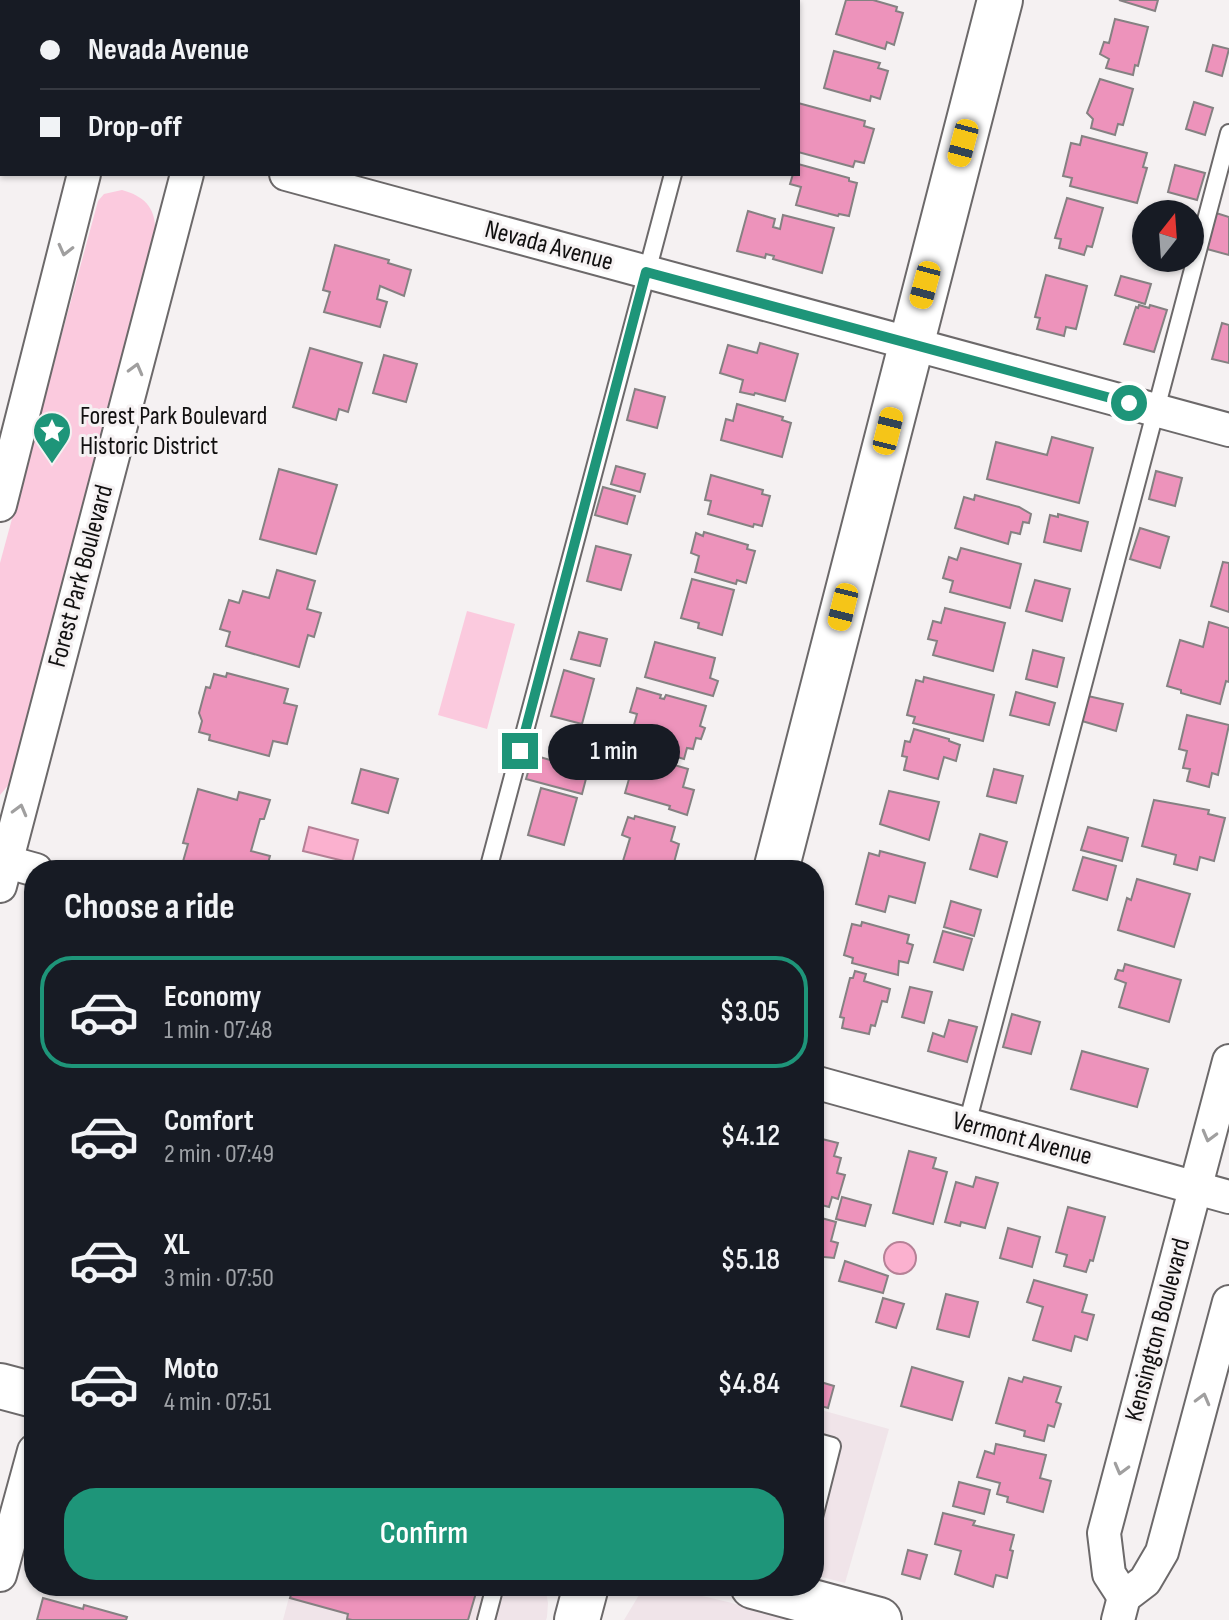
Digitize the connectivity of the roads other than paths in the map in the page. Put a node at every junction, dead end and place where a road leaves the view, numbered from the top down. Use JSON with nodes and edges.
{"nodes":[{"id":1,"x":1000,"y":0,"type":"edge"},
{"id":2,"x":1229,"y":133,"type":"edge"},
{"id":3,"x":83,"y":176,"type":"edge"},
{"id":4,"x":186,"y":176,"type":"edge"},
{"id":5,"x":293,"y":176,"type":"edge"},
{"id":6,"x":672,"y":176,"type":"edge"},
{"id":7,"x":646,"y":272,"type":"junction"},
{"id":8,"x":910,"y":344,"type":"junction"},
{"id":9,"x":1156,"y":410,"type":"junction"},
{"id":10,"x":1229,"y":430,"type":"edge"},
{"id":11,"x":0,"y":505,"type":"edge"},
{"id":12,"x":491,"y":860,"type":"edge"},
{"id":13,"x":779,"y":860,"type":"edge"},
{"id":14,"x":11,"y":869,"type":"edge"},
{"id":15,"x":1229,"y":1061,"type":"edge"},
{"id":16,"x":824,"y":1085,"type":"edge"},
{"id":17,"x":967,"y":1124,"type":"junction"},
{"id":18,"x":1196,"y":1187,"type":"junction"},
{"id":19,"x":1229,"y":1197,"type":"edge"},
{"id":20,"x":1229,"y":1302,"type":"edge"},
{"id":21,"x":0,"y":1386,"type":"edge"},
{"id":22,"x":24,"y":1392,"type":"edge"},
{"id":23,"x":824,"y":1444,"type":"edge"},
{"id":24,"x":824,"y":1478,"type":"edge"},
{"id":25,"x":24,"y":1487,"type":"edge"},
{"id":26,"x":0,"y":1575,"type":"edge"},
{"id":27,"x":492,"y":1596,"type":"edge"},
{"id":28,"x":583,"y":1596,"type":"edge"},
{"id":29,"x":798,"y":1596,"type":"edge"},
{"id":30,"x":1121,"y":1608,"type":"edge"},
{"id":31,"x":861,"y":1618,"type":"edge"},
{"id":32,"x":486,"y":1620,"type":"edge"},
{"id":33,"x":577,"y":1620,"type":"edge"}],
"edges":[{"from":1,"to":8,"type":"main road"},
{"from":2,"to":9,"type":"lane"},
{"from":3,"to":11,"type":"street","one_way":true},
{"from":14,"to":4,"type":"street","name":"Forest Park Boulevard","one_way":true},
{"from":5,"to":7,"type":"street","name":"Nevada Avenue"},
{"from":6,"to":7,"type":"lane"},
{"from":7,"to":8,"type":"street","name":"Nevada Avenue"},
{"from":7,"to":12,"type":"lane"},
{"from":8,"to":9,"type":"street","name":"Nevada Avenue"},
{"from":8,"to":13,"type":"main road"},
{"from":9,"to":10,"type":"street","name":"Nevada Avenue"},
{"from":9,"to":17,"type":"lane"},
{"from":15,"to":18,"type":"street","name":"Kensington Boulevard","one_way":true},
{"from":16,"to":17,"type":"street","name":"Vermont Avenue"},
{"from":17,"to":18,"type":"street","name":"Vermont Avenue"},
{"from":18,"to":19,"type":"street","name":"Vermont Avenue"},
{"from":18,"to":30,"type":"street","name":"Kensington Boulevard","one_way":true},
{"from":30,"to":20,"type":"street","name":"Kensington Boulevard","one_way":true},
{"from":21,"to":22,"type":"main road"},
{"from":23,"to":24,"type":"lane"},
{"from":25,"to":26,"type":"street"},
{"from":27,"to":32,"type":"lane"},
{"from":28,"to":33,"type":"main road"},
{"from":29,"to":31,"type":"main road"}]}
